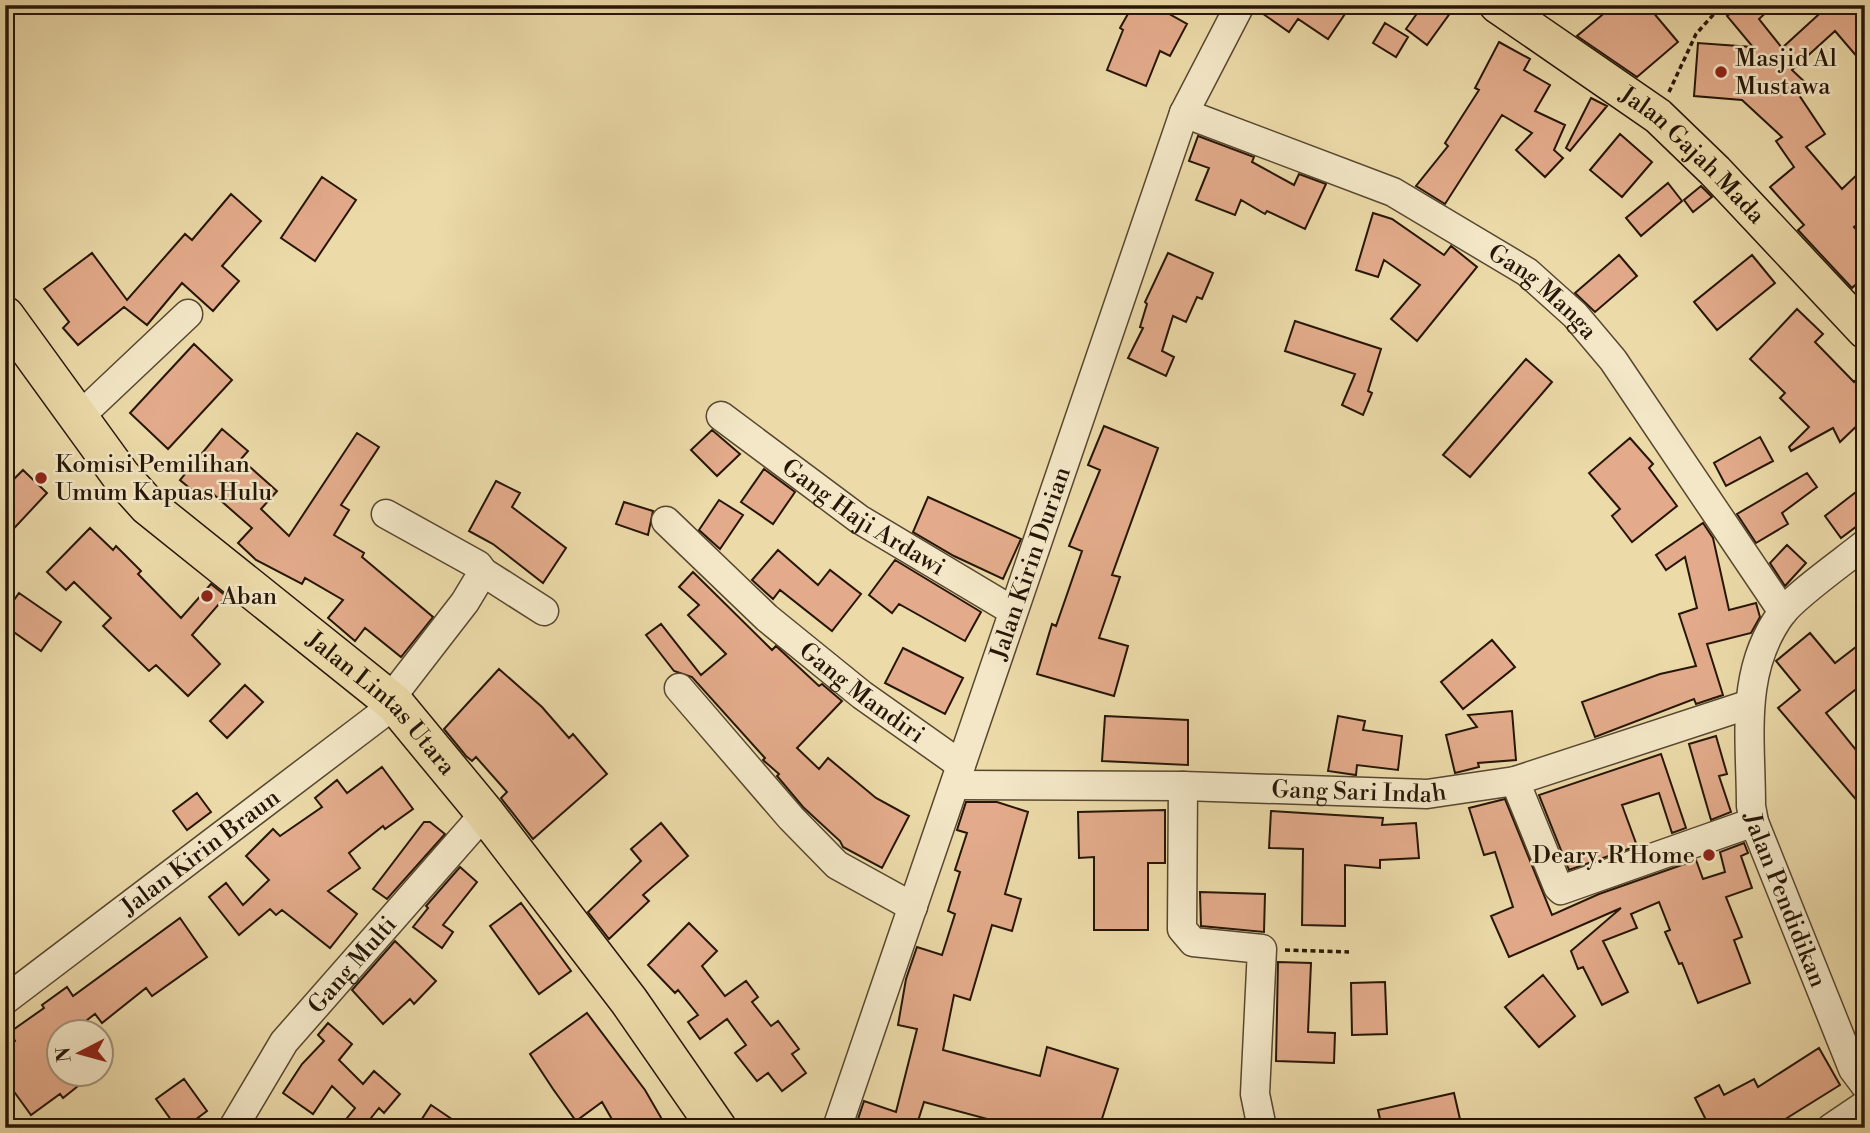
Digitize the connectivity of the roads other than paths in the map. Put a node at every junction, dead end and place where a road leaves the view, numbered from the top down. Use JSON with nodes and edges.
{"nodes":[{"id":1,"x":1240,"y":5,"type":"edge"},
{"id":2,"x":1497,"y":5,"type":"edge"},
{"id":3,"x":1184,"y":113,"type":"junction"},
{"id":4,"x":188,"y":314,"type":"dead end"},
{"id":5,"x":5,"y":316,"type":"edge"},
{"id":6,"x":1865,"y":331,"type":"edge"},
{"id":7,"x":721,"y":416,"type":"dead end"},
{"id":8,"x":79,"y":417,"type":"junction"},
{"id":9,"x":386,"y":513,"type":"dead end"},
{"id":10,"x":666,"y":521,"type":"dead end"},
{"id":11,"x":1865,"y":544,"type":"edge"},
{"id":12,"x":483,"y":572,"type":"junction"},
{"id":13,"x":544,"y":611,"type":"dead end"},
{"id":14,"x":1013,"y":611,"type":"junction"},
{"id":15,"x":1783,"y":612,"type":"junction"},
{"id":16,"x":680,"y":688,"type":"dead end"},
{"id":17,"x":393,"y":702,"type":"junction"},
{"id":18,"x":1751,"y":704,"type":"junction"},
{"id":19,"x":958,"y":775,"type":"junction"},
{"id":20,"x":1516,"y":781,"type":"junction"},
{"id":21,"x":1182,"y":786,"type":"junction"},
{"id":22,"x":485,"y":813,"type":"junction"},
{"id":23,"x":1754,"y":822,"type":"junction"},
{"id":24,"x":913,"y":907,"type":"junction"},
{"id":25,"x":5,"y":1000,"type":"edge"},
{"id":26,"x":1865,"y":1085,"type":"edge"},
{"id":27,"x":1865,"y":1105,"type":"edge"},
{"id":28,"x":233,"y":1128,"type":"edge"},
{"id":29,"x":717,"y":1128,"type":"edge"},
{"id":30,"x":837,"y":1128,"type":"edge"},
{"id":31,"x":1262,"y":1128,"type":"edge"},
{"id":32,"x":1831,"y":1128,"type":"edge"}],
"edges":[{"from":1,"to":3,"type":"street","name":"Jalan Kirin Durian"},
{"from":2,"to":6,"type":"main road","name":"Jalan Gajah Mada"},
{"from":3,"to":14,"type":"street","name":"Jalan Kirin Durian"},
{"from":3,"to":15,"type":"street","name":"Gang Manga"},
{"from":4,"to":8,"type":"street"},
{"from":5,"to":8,"type":"highway","name":"Jalan Lintas Utara"},
{"from":7,"to":14,"type":"street","name":"Gang Haji Ardawi"},
{"from":8,"to":17,"type":"highway","name":"Jalan Lintas Utara"},
{"from":9,"to":12,"type":"street"},
{"from":10,"to":19,"type":"street","name":"Gang Mandiri"},
{"from":11,"to":15,"type":"street"},
{"from":12,"to":13,"type":"street"},
{"from":12,"to":17,"type":"street","name":"Jalan Kirin Braun"},
{"from":14,"to":19,"type":"street","name":"Jalan Kirin Durian"},
{"from":15,"to":18,"type":"street","name":"Jalan Pendidikan"},
{"from":16,"to":24,"type":"street"},
{"from":17,"to":22,"type":"highway","name":"Jalan Lintas Utara"},
{"from":17,"to":25,"type":"street","name":"Jalan Kirin Braun"},
{"from":18,"to":20,"type":"street","name":"Gang Sari Indah"},
{"from":18,"to":23,"type":"street","name":"Jalan Pendidikan"},
{"from":19,"to":21,"type":"street","name":"Gang Sari Indah"},
{"from":19,"to":24,"type":"street","name":"Jalan Kirin Durian"},
{"from":20,"to":21,"type":"street","name":"Gang Sari Indah"},
{"from":20,"to":23,"type":"street"},
{"from":21,"to":31,"type":"street"},
{"from":22,"to":28,"type":"street","name":"Gang Multi"},
{"from":22,"to":29,"type":"highway","name":"Jalan Lintas Utara"},
{"from":23,"to":26,"type":"street","name":"Jalan Pendidikan"},
{"from":24,"to":30,"type":"street","name":"Jalan Kirin Durian"},
{"from":27,"to":32,"type":"street"}]}
